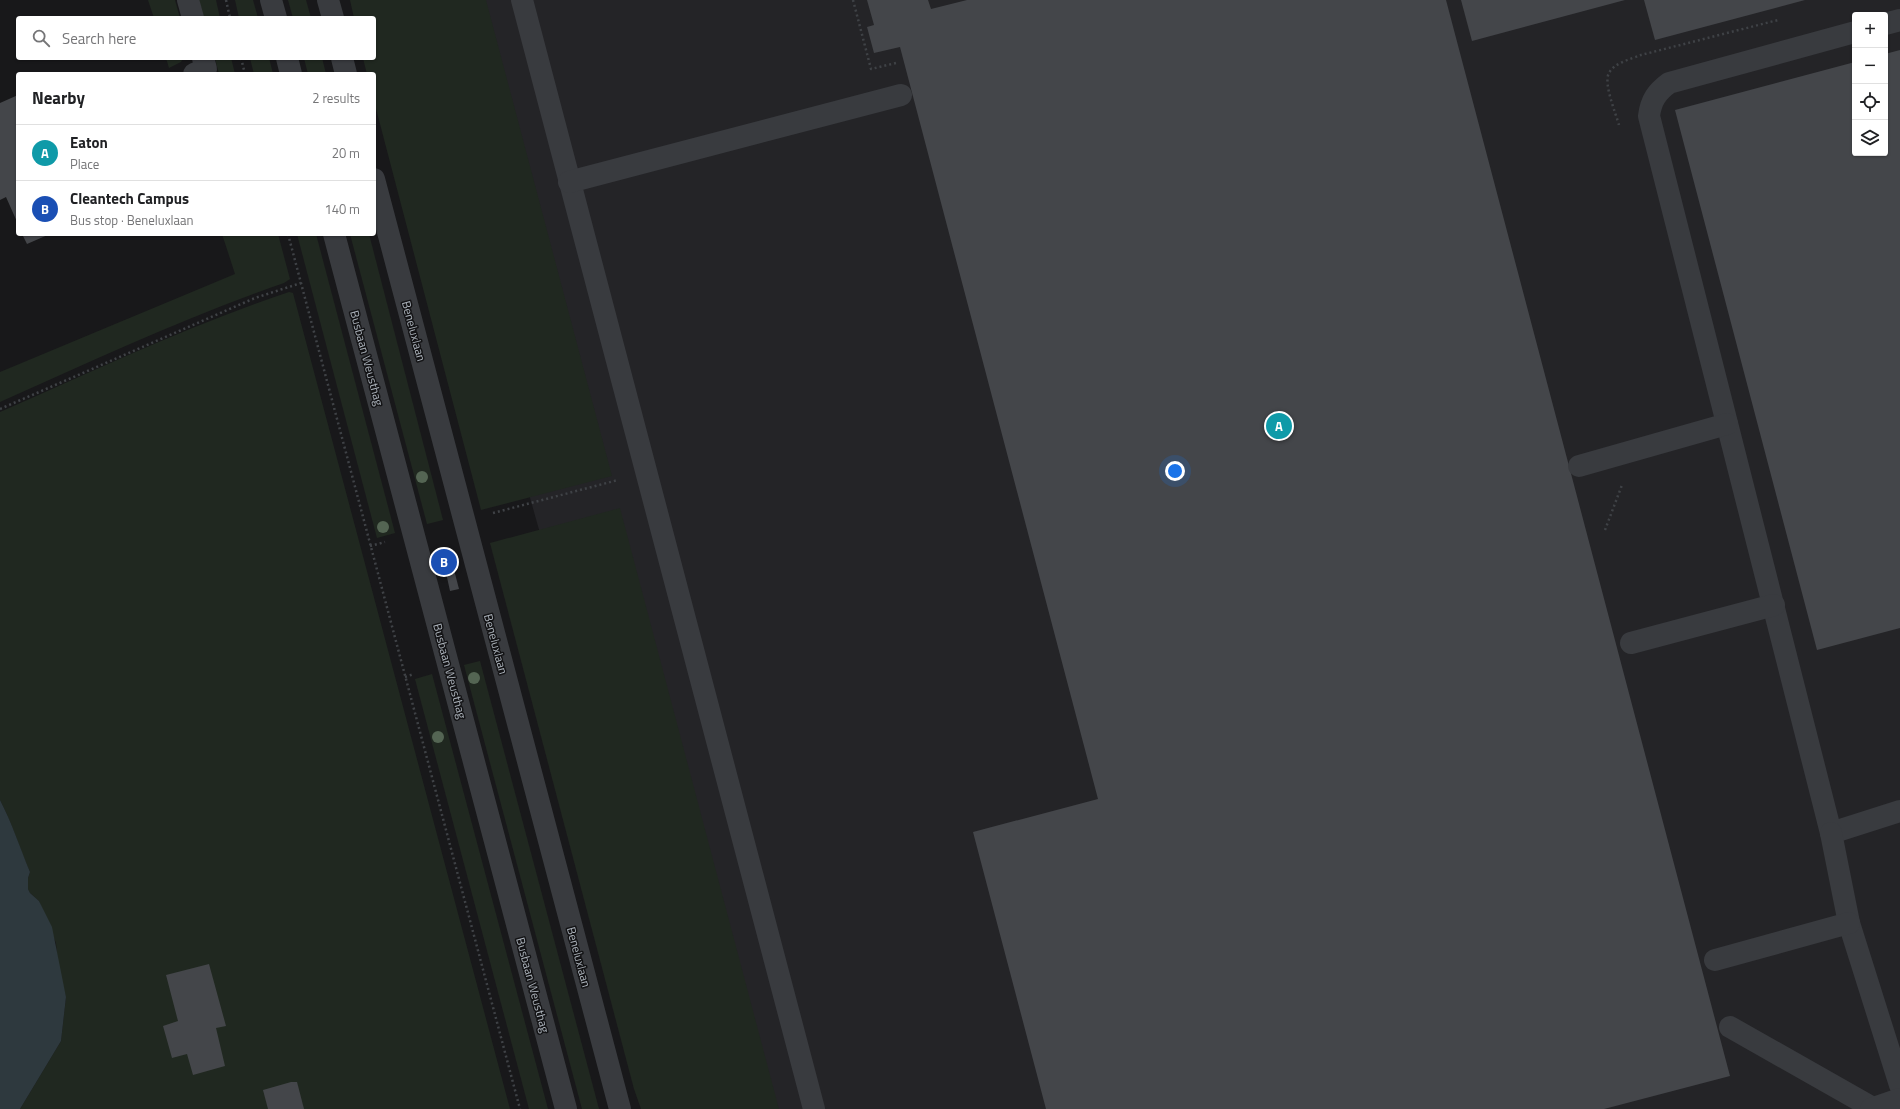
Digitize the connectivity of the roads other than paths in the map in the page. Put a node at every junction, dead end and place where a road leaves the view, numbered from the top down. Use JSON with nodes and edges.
{"nodes":[{"id":1,"x":188,"y":0,"type":"edge"},
{"id":2,"x":271,"y":0,"type":"edge"},
{"id":3,"x":328,"y":0,"type":"edge"},
{"id":4,"x":522,"y":0,"type":"edge"},
{"id":5,"x":192,"y":16,"type":"edge"},
{"id":6,"x":275,"y":16,"type":"edge"},
{"id":7,"x":332,"y":16,"type":"edge"},
{"id":8,"x":1900,"y":20,"type":"edge"},
{"id":9,"x":1888,"y":23,"type":"edge"},
{"id":10,"x":1852,"y":33,"type":"edge"},
{"id":11,"x":204,"y":60,"type":"edge"},
{"id":12,"x":288,"y":60,"type":"edge"},
{"id":13,"x":342,"y":60,"type":"edge"},
{"id":14,"x":199,"y":72,"type":"edge"},
{"id":15,"x":290,"y":72,"type":"edge"},
{"id":16,"x":346,"y":72,"type":"edge"},
{"id":17,"x":901,"y":95,"type":"dead end"},
{"id":18,"x":569,"y":182,"type":"junction"},
{"id":19,"x":376,"y":187,"type":"edge"},
{"id":20,"x":335,"y":236,"type":"edge"},
{"id":21,"x":1727,"y":424,"type":"junction"},
{"id":22,"x":1579,"y":466,"type":"dead end"},
{"id":23,"x":1774,"y":605,"type":"junction"},
{"id":24,"x":1631,"y":643,"type":"dead end"},
{"id":25,"x":1900,"y":811,"type":"edge"},
{"id":26,"x":1831,"y":833,"type":"junction"},
{"id":27,"x":1850,"y":923,"type":"junction"},
{"id":28,"x":1715,"y":960,"type":"dead end"},
{"id":29,"x":1730,"y":1027,"type":"dead end"},
{"id":30,"x":1900,"y":1085,"type":"edge"},
{"id":31,"x":1900,"y":1099,"type":"edge"},
{"id":32,"x":566,"y":1109,"type":"edge"},
{"id":33,"x":620,"y":1109,"type":"edge"},
{"id":34,"x":814,"y":1109,"type":"edge"},
{"id":35,"x":1872,"y":1109,"type":"edge"}],
"edges":[{"from":1,"to":5,"type":"street"},
{"from":2,"to":6,"type":"street"},
{"from":3,"to":7,"type":"street"},
{"from":4,"to":18,"type":"street"},
{"from":8,"to":9,"type":"street"},
{"from":10,"to":21,"type":"street"},
{"from":11,"to":14,"type":"street"},
{"from":12,"to":15,"type":"street"},
{"from":13,"to":16,"type":"street"},
{"from":17,"to":18,"type":"street"},
{"from":18,"to":34,"type":"street"},
{"from":19,"to":33,"type":"street","name":"Beneluxlaan"},
{"from":20,"to":32,"type":"street","name":"Busbaan Weusthag"},
{"from":21,"to":22,"type":"street"},
{"from":21,"to":23,"type":"street"},
{"from":23,"to":24,"type":"street"},
{"from":23,"to":26,"type":"street"},
{"from":25,"to":26,"type":"street"},
{"from":26,"to":27,"type":"street"},
{"from":27,"to":28,"type":"street"},
{"from":27,"to":30,"type":"street"},
{"from":29,"to":35,"type":"street"},
{"from":31,"to":35,"type":"street"}]}
